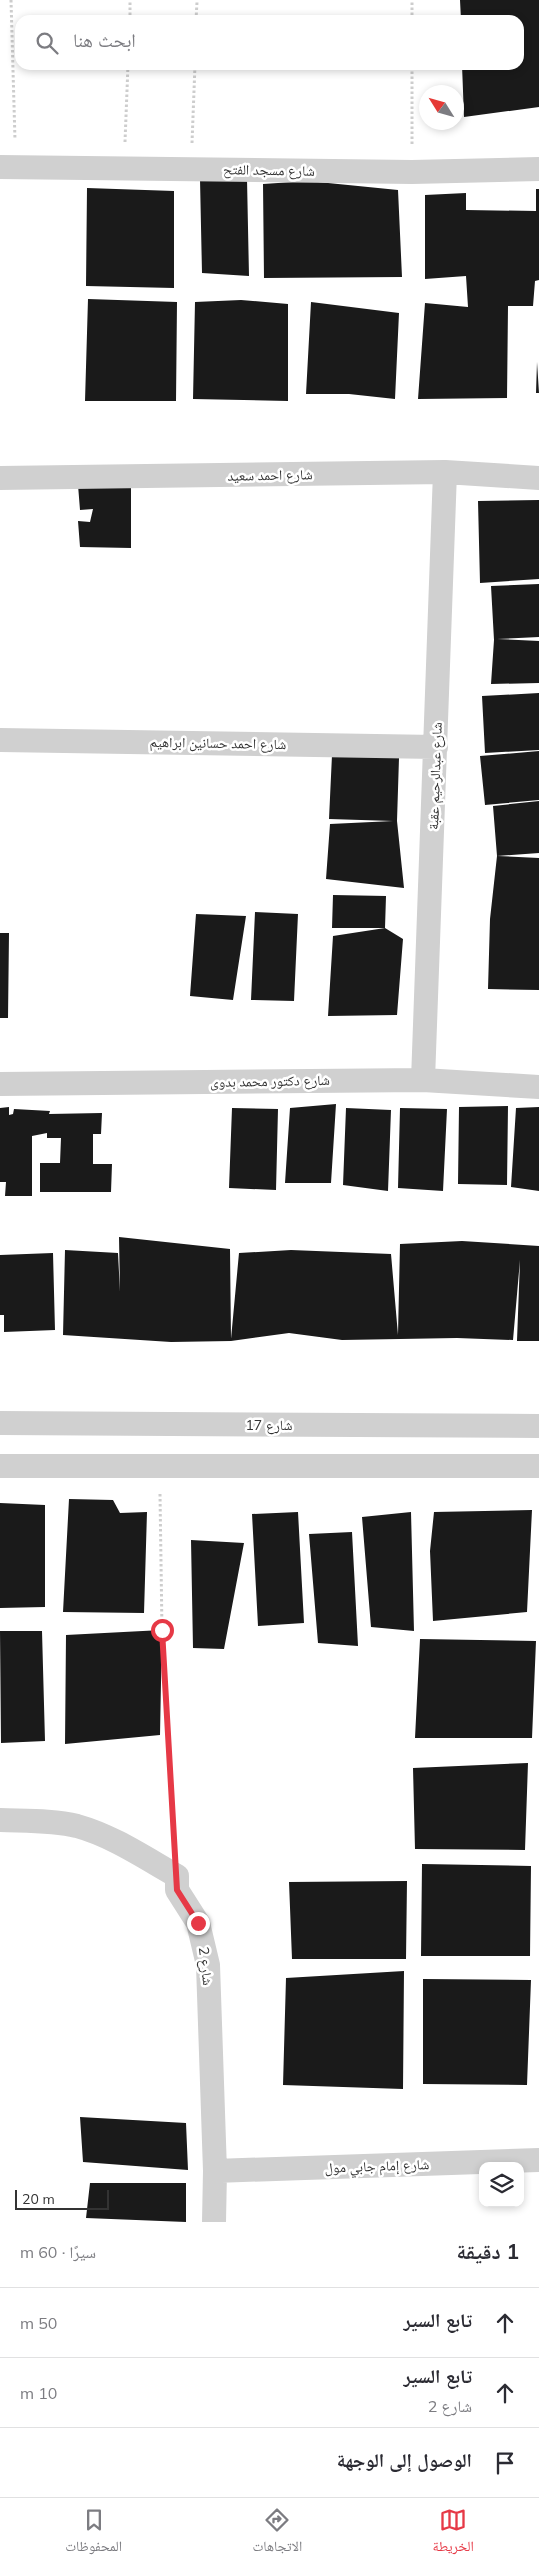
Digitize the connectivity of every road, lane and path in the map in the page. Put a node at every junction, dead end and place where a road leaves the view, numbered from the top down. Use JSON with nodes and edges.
{"nodes":[{"id":1,"x":11,"y":0,"type":"edge"},
{"id":2,"x":130,"y":1,"type":"edge"},
{"id":3,"x":197,"y":2,"type":"dead end"},
{"id":4,"x":412,"y":2,"type":"dead end"},
{"id":5,"x":130,"y":15,"type":"edge"},
{"id":6,"x":196,"y":15,"type":"edge"},
{"id":7,"x":412,"y":15,"type":"edge"},
{"id":8,"x":128,"y":70,"type":"edge"},
{"id":9,"x":195,"y":70,"type":"edge"},
{"id":10,"x":412,"y":70,"type":"edge"},
{"id":11,"x":124,"y":167,"type":"junction"},
{"id":12,"x":8,"y":168,"type":"edge"},
{"id":13,"x":191,"y":169,"type":"junction"},
{"id":14,"x":539,"y":170,"type":"edge"},
{"id":15,"x":412,"y":172,"type":"junction"},
{"id":16,"x":445,"y":472,"type":"junction"},
{"id":17,"x":0,"y":478,"type":"edge"},
{"id":18,"x":539,"y":478,"type":"edge"},
{"id":19,"x":0,"y":740,"type":"edge"},
{"id":20,"x":436,"y":746,"type":"junction"},
{"id":21,"x":422,"y":1080,"type":"junction"},
{"id":22,"x":0,"y":1084,"type":"edge"},
{"id":23,"x":539,"y":1087,"type":"edge"},
{"id":24,"x":0,"y":1424,"type":"edge"},
{"id":25,"x":539,"y":1426,"type":"edge"},
{"id":26,"x":0,"y":1466,"type":"edge"},
{"id":27,"x":159,"y":1466,"type":"junction"},
{"id":28,"x":539,"y":1466,"type":"edge"},
{"id":29,"x":0,"y":1820,"type":"edge"},
{"id":30,"x":177,"y":1876,"type":"junction"},
{"id":31,"x":539,"y":2160,"type":"edge"},
{"id":32,"x":215,"y":2171,"type":"junction"},
{"id":33,"x":214,"y":2222,"type":"edge"}],
"edges":[{"from":1,"to":12,"type":"path"},
{"from":2,"to":5,"type":"path"},
{"from":3,"to":6,"type":"path"},
{"from":4,"to":7,"type":"path"},
{"from":8,"to":11,"type":"path"},
{"from":9,"to":13,"type":"path"},
{"from":10,"to":15,"type":"path"},
{"from":11,"to":12,"type":"street","name":"شارع مسجد الفتح"},
{"from":11,"to":13,"type":"street","name":"شارع مسجد الفتح"},
{"from":13,"to":15,"type":"street","name":"شارع مسجد الفتح"},
{"from":14,"to":15,"type":"street","name":"شارع مسجد الفتح"},
{"from":16,"to":17,"type":"street","name":"شارع احمد سعيد"},
{"from":16,"to":18,"type":"street","name":"شارع احمد سعيد"},
{"from":16,"to":20,"type":"street","name":"شارع عبدالرحيم عقبة"},
{"from":19,"to":20,"type":"street","name":"شارع احمد حسانين ابراهيم"},
{"from":20,"to":21,"type":"street","name":"شارع عبدالرحيم عقبة"},
{"from":21,"to":22,"type":"street","name":"شارع دكتور محمد بدوى"},
{"from":21,"to":23,"type":"street","name":"شارع دكتور محمد بدوى"},
{"from":24,"to":25,"type":"street","name":"شارع 17"},
{"from":26,"to":27,"type":"street"},
{"from":27,"to":28,"type":"street"},
{"from":27,"to":30,"type":"path"},
{"from":29,"to":30,"type":"street"},
{"from":30,"to":32,"type":"street","name":"شارع 2"},
{"from":31,"to":32,"type":"street","name":"شارع إمام جابي مول"},
{"from":32,"to":33,"type":"street","name":"شارع 2"}]}
